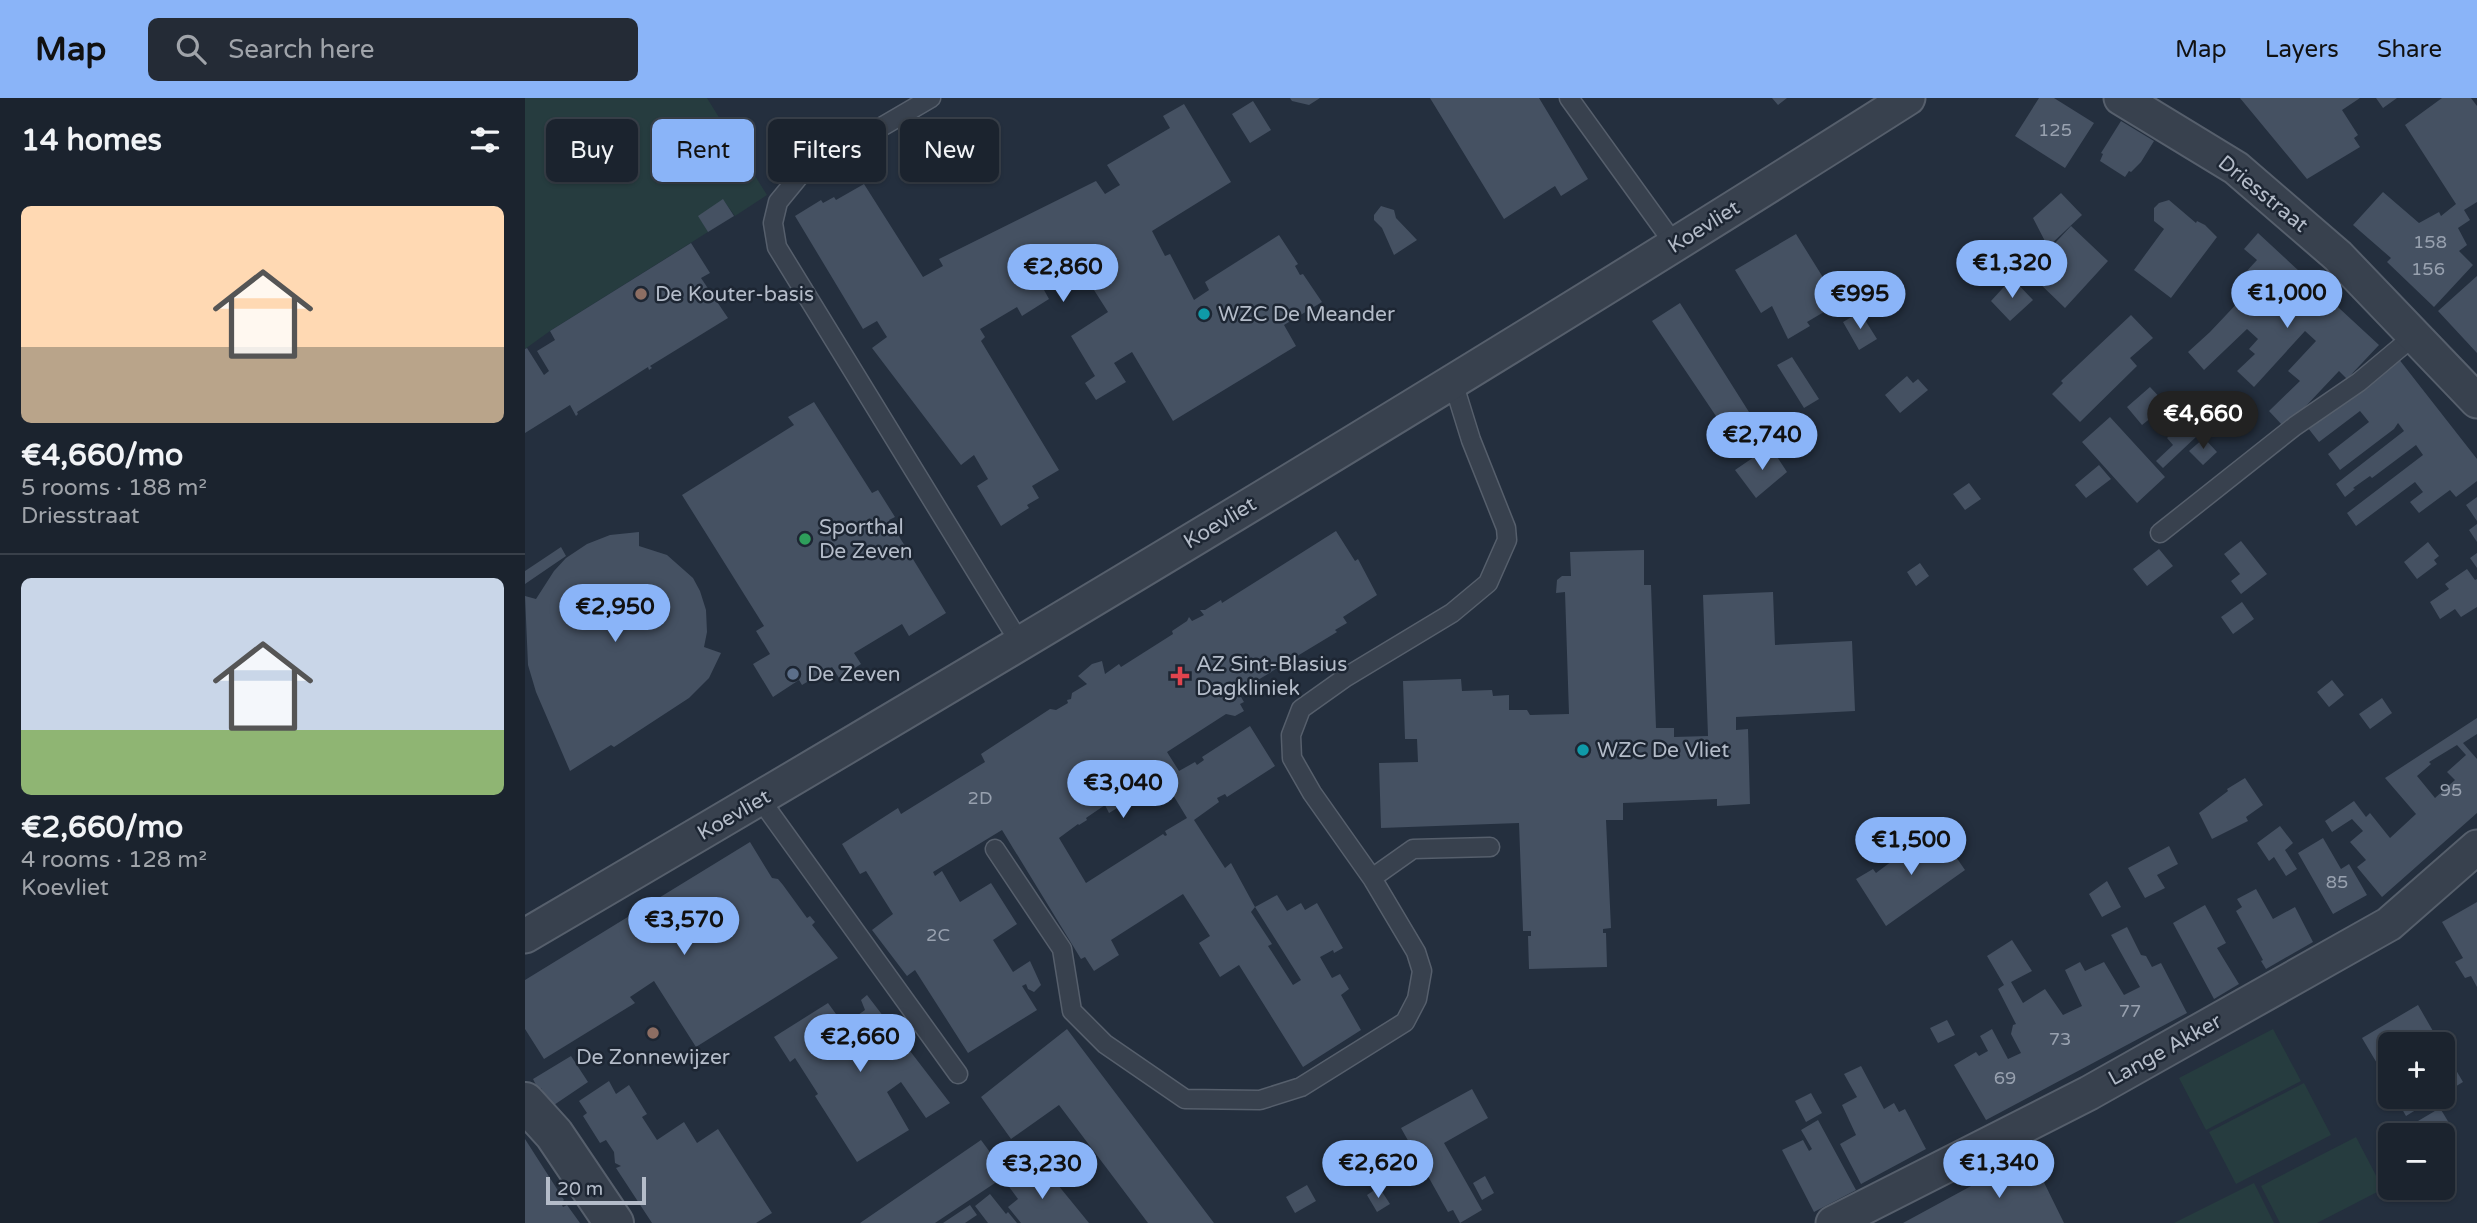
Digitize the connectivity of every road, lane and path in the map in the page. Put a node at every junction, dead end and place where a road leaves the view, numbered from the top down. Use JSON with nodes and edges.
{"nodes":[{"id":1,"x":931,"y":98,"type":"edge"},
{"id":2,"x":1569,"y":98,"type":"edge"},
{"id":3,"x":1908,"y":98,"type":"edge"},
{"id":4,"x":2121,"y":98,"type":"edge"},
{"id":5,"x":1675,"y":245,"type":"junction"},
{"id":6,"x":2415,"y":335,"type":"junction"},
{"id":7,"x":1453,"y":382,"type":"junction"},
{"id":8,"x":2477,"y":401,"type":"edge"},
{"id":9,"x":2160,"y":533,"type":"dead end"},
{"id":10,"x":1020,"y":643,"type":"junction"},
{"id":11,"x":760,"y":799,"type":"junction"},
{"id":12,"x":2477,"y":846,"type":"edge"},
{"id":13,"x":1490,"y":847,"type":"dead end"},
{"id":14,"x":995,"y":849,"type":"dead end"},
{"id":15,"x":1372,"y":878,"type":"junction"},
{"id":16,"x":525,"y":936,"type":"edge"},
{"id":17,"x":958,"y":1074,"type":"dead end"},
{"id":18,"x":525,"y":1103,"type":"edge"},
{"id":19,"x":614,"y":1223,"type":"edge"},
{"id":20,"x":1833,"y":1223,"type":"edge"}],
"edges":[{"from":1,"to":10,"type":"lane"},
{"from":2,"to":5,"type":"lane"},
{"from":3,"to":5,"type":"street","name":"Koevliet"},
{"from":4,"to":6,"type":"street","name":"Driesstraat"},
{"from":5,"to":7,"type":"street","name":"Koevliet"},
{"from":6,"to":8,"type":"street","name":"Driesstraat"},
{"from":6,"to":9,"type":"lane"},
{"from":7,"to":10,"type":"street","name":"Koevliet"},
{"from":7,"to":15,"type":"lane"},
{"from":10,"to":11,"type":"street","name":"Koevliet"},
{"from":11,"to":16,"type":"street","name":"Koevliet"},
{"from":11,"to":17,"type":"lane"},
{"from":12,"to":20,"type":"street","name":"Lange Akker"},
{"from":13,"to":15,"type":"lane"},
{"from":14,"to":15,"type":"lane"},
{"from":18,"to":19,"type":"street"}]}
